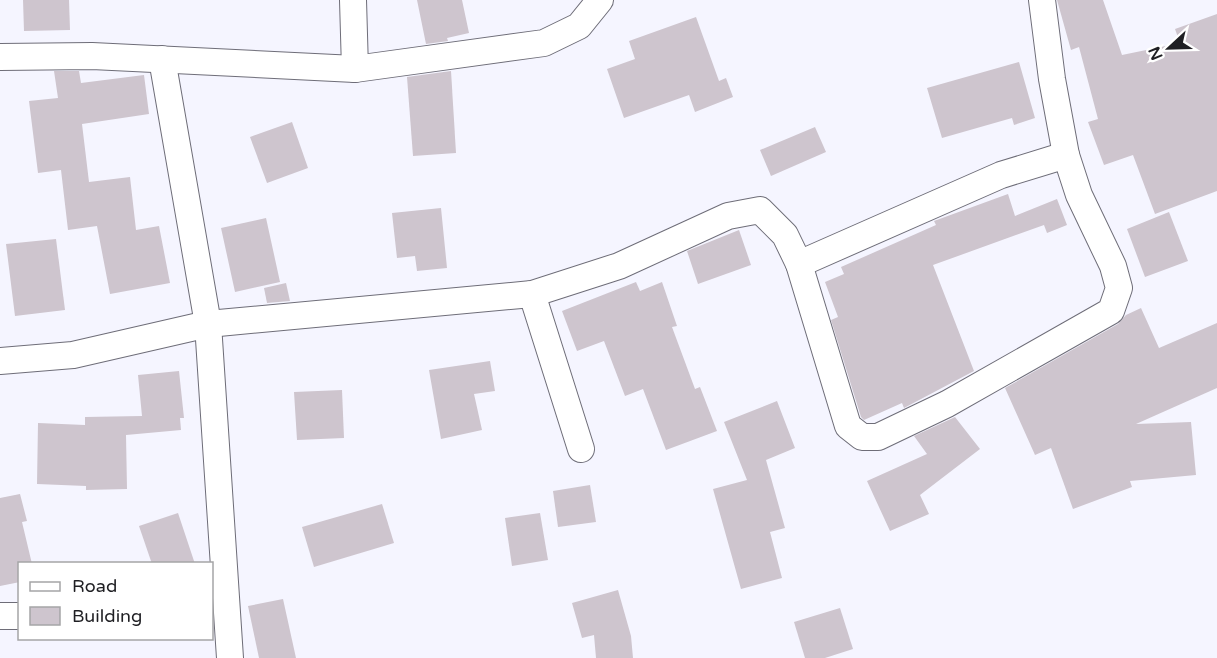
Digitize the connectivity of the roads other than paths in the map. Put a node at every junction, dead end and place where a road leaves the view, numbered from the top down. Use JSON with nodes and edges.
{"nodes":[{"id":1,"x":353,"y":0,"type":"edge"},
{"id":2,"x":600,"y":0,"type":"edge"},
{"id":3,"x":1042,"y":0,"type":"edge"},
{"id":4,"x":0,"y":57,"type":"edge"},
{"id":5,"x":162,"y":59,"type":"junction"},
{"id":6,"x":355,"y":69,"type":"junction"},
{"id":7,"x":1066,"y":155,"type":"junction"},
{"id":8,"x":800,"y":264,"type":"junction"},
{"id":9,"x":532,"y":294,"type":"junction"},
{"id":10,"x":208,"y":324,"type":"junction"},
{"id":11,"x":0,"y":361,"type":"edge"},
{"id":12,"x":581,"y":449,"type":"dead end"},
{"id":13,"x":0,"y":616,"type":"edge"},
{"id":14,"x":18,"y":616,"type":"edge"},
{"id":15,"x":219,"y":616,"type":"edge"},
{"id":16,"x":230,"y":658,"type":"edge"}],
"edges":[{"from":1,"to":6,"type":"street"},
{"from":2,"to":6,"type":"street"},
{"from":3,"to":7,"type":"street"},
{"from":4,"to":5,"type":"street"},
{"from":5,"to":6,"type":"street"},
{"from":5,"to":10,"type":"street"},
{"from":7,"to":8,"type":"street"},
{"from":7,"to":8,"type":"street"},
{"from":8,"to":9,"type":"street"},
{"from":9,"to":10,"type":"street"},
{"from":9,"to":12,"type":"street"},
{"from":10,"to":11,"type":"street"},
{"from":10,"to":15,"type":"street"},
{"from":13,"to":14,"type":"street"},
{"from":15,"to":16,"type":"street"}]}
